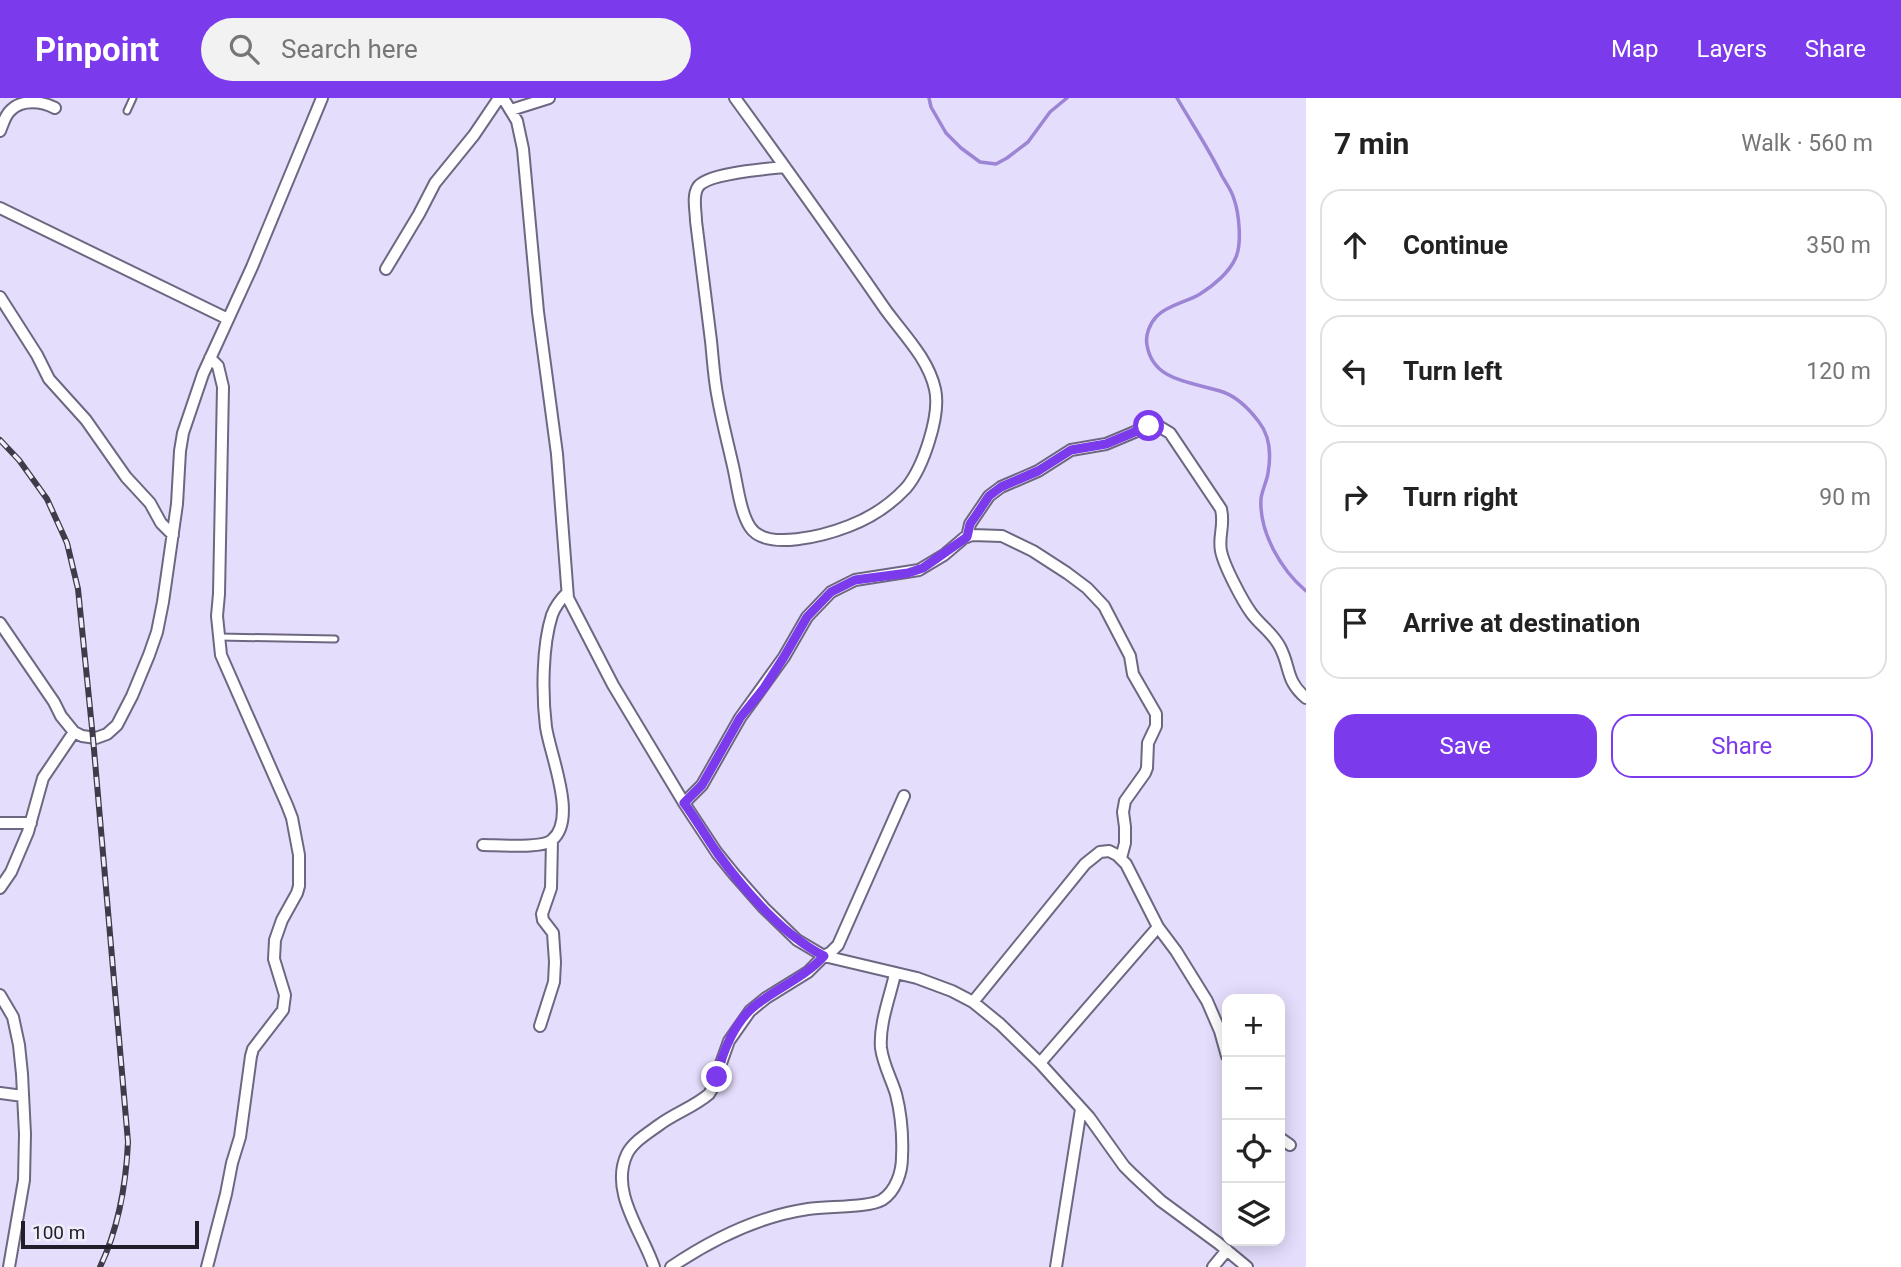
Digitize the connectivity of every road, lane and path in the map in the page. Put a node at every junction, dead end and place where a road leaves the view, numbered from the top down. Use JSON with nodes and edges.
{"nodes":[{"id":1,"x":133,"y":98,"type":"edge"},
{"id":2,"x":322,"y":98,"type":"edge"},
{"id":3,"x":501,"y":98,"type":"edge"},
{"id":4,"x":549,"y":98,"type":"edge"},
{"id":5,"x":735,"y":98,"type":"edge"},
{"id":6,"x":55,"y":108,"type":"dead end"},
{"id":7,"x":511,"y":110,"type":"junction"},
{"id":8,"x":127,"y":111,"type":"dead end"},
{"id":9,"x":0,"y":131,"type":"edge"},
{"id":10,"x":785,"y":167,"type":"junction"},
{"id":11,"x":0,"y":208,"type":"edge"},
{"id":12,"x":386,"y":269,"type":"dead end"},
{"id":13,"x":0,"y":297,"type":"edge"},
{"id":14,"x":228,"y":319,"type":"junction"},
{"id":15,"x":210,"y":358,"type":"junction"},
{"id":16,"x":173,"y":535,"type":"junction"},
{"id":17,"x":967,"y":537,"type":"junction"},
{"id":18,"x":567,"y":593,"type":"junction"},
{"id":19,"x":0,"y":623,"type":"edge"},
{"id":20,"x":219,"y":637,"type":"junction"},
{"id":21,"x":335,"y":639,"type":"dead end"},
{"id":22,"x":1306,"y":698,"type":"edge"},
{"id":23,"x":74,"y":732,"type":"junction"},
{"id":24,"x":904,"y":796,"type":"dead end"},
{"id":25,"x":684,"y":803,"type":"junction"},
{"id":26,"x":0,"y":823,"type":"edge"},
{"id":27,"x":32,"y":823,"type":"junction"},
{"id":28,"x":552,"y":840,"type":"junction"},
{"id":29,"x":483,"y":845,"type":"dead end"},
{"id":30,"x":1121,"y":858,"type":"junction"},
{"id":31,"x":0,"y":888,"type":"edge"},
{"id":32,"x":1158,"y":927,"type":"junction"},
{"id":33,"x":824,"y":956,"type":"junction"},
{"id":34,"x":895,"y":974,"type":"junction"},
{"id":35,"x":0,"y":995,"type":"edge"},
{"id":36,"x":973,"y":1002,"type":"junction"},
{"id":37,"x":540,"y":1026,"type":"dead end"},
{"id":38,"x":1222,"y":1038,"type":"edge"},
{"id":39,"x":1040,"y":1063,"type":"junction"},
{"id":40,"x":0,"y":1093,"type":"edge"},
{"id":41,"x":23,"y":1096,"type":"junction"},
{"id":42,"x":1081,"y":1109,"type":"junction"},
{"id":43,"x":1285,"y":1142,"type":"edge"},
{"id":44,"x":1290,"y":1146,"type":"dead end"},
{"id":45,"x":1227,"y":1250,"type":"junction"},
{"id":46,"x":9,"y":1267,"type":"edge"},
{"id":47,"x":207,"y":1267,"type":"edge"},
{"id":48,"x":654,"y":1267,"type":"edge"},
{"id":49,"x":671,"y":1267,"type":"edge"},
{"id":50,"x":1056,"y":1267,"type":"edge"},
{"id":51,"x":1213,"y":1267,"type":"edge"},
{"id":52,"x":1247,"y":1267,"type":"edge"}],
"edges":[{"from":1,"to":8,"type":"lane"},
{"from":2,"to":14,"type":"street"},
{"from":3,"to":7,"type":"street"},
{"from":3,"to":12,"type":"street"},
{"from":4,"to":7,"type":"street"},
{"from":5,"to":10,"type":"street"},
{"from":6,"to":9,"type":"street"},
{"from":7,"to":18,"type":"street"},
{"from":10,"to":10,"type":"street"},
{"from":11,"to":14,"type":"street"},
{"from":13,"to":16,"type":"street"},
{"from":14,"to":15,"type":"street"},
{"from":15,"to":16,"type":"street"},
{"from":15,"to":20,"type":"street"},
{"from":16,"to":23,"type":"street"},
{"from":17,"to":22,"type":"street"},
{"from":17,"to":25,"type":"street"},
{"from":17,"to":30,"type":"street"},
{"from":18,"to":25,"type":"street"},
{"from":18,"to":28,"type":"street"},
{"from":19,"to":23,"type":"street"},
{"from":20,"to":21,"type":"lane"},
{"from":20,"to":47,"type":"street"},
{"from":23,"to":27,"type":"street"},
{"from":24,"to":33,"type":"street"},
{"from":25,"to":33,"type":"street"},
{"from":26,"to":27,"type":"street"},
{"from":27,"to":31,"type":"street"},
{"from":28,"to":29,"type":"street"},
{"from":28,"to":37,"type":"street"},
{"from":30,"to":32,"type":"street"},
{"from":30,"to":36,"type":"street"},
{"from":32,"to":38,"type":"street"},
{"from":32,"to":39,"type":"street"},
{"from":33,"to":34,"type":"street"},
{"from":33,"to":48,"type":"street"},
{"from":34,"to":36,"type":"street"},
{"from":34,"to":49,"type":"street"},
{"from":35,"to":41,"type":"street"},
{"from":36,"to":39,"type":"street"},
{"from":39,"to":42,"type":"street"},
{"from":40,"to":41,"type":"street"},
{"from":41,"to":46,"type":"street"},
{"from":42,"to":45,"type":"street"},
{"from":42,"to":50,"type":"street"},
{"from":43,"to":44,"type":"street"},
{"from":45,"to":51,"type":"street"},
{"from":45,"to":52,"type":"street"}]}
